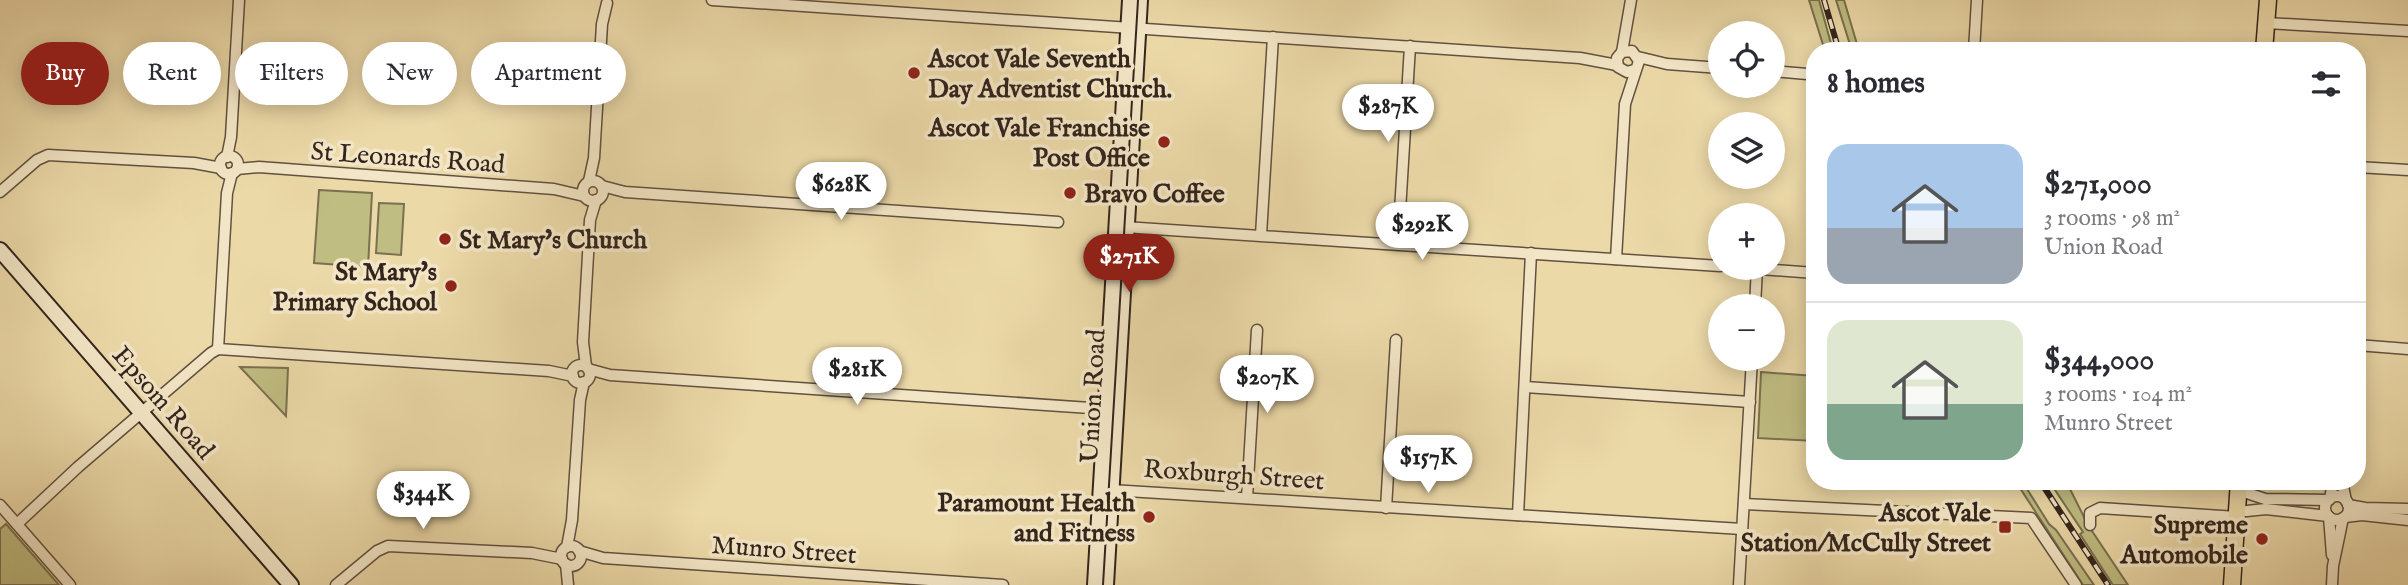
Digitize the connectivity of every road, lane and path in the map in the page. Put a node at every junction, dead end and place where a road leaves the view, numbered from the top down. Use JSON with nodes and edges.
{"nodes":[{"id":1,"x":239,"y":0,"type":"edge"},
{"id":2,"x":712,"y":0,"type":"edge"},
{"id":3,"x":1130,"y":0,"type":"edge"},
{"id":4,"x":1140,"y":0,"type":"edge"},
{"id":5,"x":1631,"y":0,"type":"edge"},
{"id":6,"x":1977,"y":0,"type":"edge"},
{"id":7,"x":2268,"y":0,"type":"edge"},
{"id":8,"x":604,"y":1,"type":"edge"},
{"id":9,"x":1630,"y":17,"type":"junction"},
{"id":10,"x":2266,"y":23,"type":"junction"},
{"id":11,"x":1133,"y":28,"type":"junction"},
{"id":12,"x":2408,"y":31,"type":"edge"},
{"id":13,"x":1273,"y":37,"type":"junction"},
{"id":14,"x":1975,"y":42,"type":"edge"},
{"id":15,"x":2265,"y":42,"type":"edge"},
{"id":16,"x":1409,"y":46,"type":"junction"},
{"id":17,"x":1619,"y":60,"type":"junction"},
{"id":18,"x":1636,"y":62,"type":"junction"},
{"id":19,"x":1708,"y":67,"type":"edge"},
{"id":20,"x":1785,"y":72,"type":"edge"},
{"id":21,"x":1806,"y":74,"type":"edge"},
{"id":22,"x":1625,"y":104,"type":"junction"},
{"id":23,"x":229,"y":165,"type":"junction"},
{"id":24,"x":2366,"y":168,"type":"edge"},
{"id":25,"x":2408,"y":170,"type":"edge"},
{"id":26,"x":593,"y":190,"type":"junction"},
{"id":27,"x":0,"y":191,"type":"edge"},
{"id":28,"x":1058,"y":222,"type":"dead end"},
{"id":29,"x":1121,"y":226,"type":"junction"},
{"id":30,"x":1261,"y":235,"type":"junction"},
{"id":31,"x":1398,"y":244,"type":"junction"},
{"id":32,"x":0,"y":250,"type":"edge"},
{"id":33,"x":1531,"y":253,"type":"junction"},
{"id":34,"x":1616,"y":259,"type":"junction"},
{"id":35,"x":1708,"y":265,"type":"edge"},
{"id":36,"x":1785,"y":270,"type":"edge"},
{"id":37,"x":1806,"y":272,"type":"edge"},
{"id":38,"x":1257,"y":330,"type":"dead end"},
{"id":39,"x":1396,"y":340,"type":"dead end"},
{"id":40,"x":2366,"y":346,"type":"edge"},
{"id":41,"x":218,"y":349,"type":"junction"},
{"id":42,"x":2408,"y":349,"type":"edge"},
{"id":43,"x":1751,"y":371,"type":"edge"},
{"id":44,"x":581,"y":373,"type":"junction"},
{"id":45,"x":1525,"y":387,"type":"junction"},
{"id":46,"x":1749,"y":402,"type":"junction"},
{"id":47,"x":1111,"y":410,"type":"junction"},
{"id":48,"x":141,"y":413,"type":"junction"},
{"id":49,"x":1105,"y":490,"type":"junction"},
{"id":50,"x":2239,"y":490,"type":"edge"},
{"id":51,"x":2247,"y":490,"type":"edge"},
{"id":52,"x":2331,"y":490,"type":"edge"},
{"id":53,"x":2344,"y":490,"type":"edge"},
{"id":54,"x":1247,"y":498,"type":"junction"},
{"id":55,"x":2329,"y":500,"type":"junction"},
{"id":56,"x":2347,"y":503,"type":"junction"},
{"id":57,"x":1744,"y":504,"type":"junction"},
{"id":58,"x":0,"y":505,"type":"edge"},
{"id":59,"x":1386,"y":508,"type":"junction"},
{"id":60,"x":2408,"y":509,"type":"edge"},
{"id":61,"x":1518,"y":515,"type":"junction"},
{"id":62,"x":2237,"y":515,"type":"junction"},
{"id":63,"x":2328,"y":516,"type":"junction"},
{"id":64,"x":2344,"y":517,"type":"junction"},
{"id":65,"x":2408,"y":520,"type":"edge"},
{"id":66,"x":17,"y":524,"type":"junction"},
{"id":67,"x":2090,"y":525,"type":"dead end"},
{"id":68,"x":1742,"y":530,"type":"junction"},
{"id":69,"x":571,"y":556,"type":"junction"},
{"id":70,"x":2333,"y":566,"type":"junction"},
{"id":71,"x":70,"y":585,"type":"edge"},
{"id":72,"x":291,"y":585,"type":"edge"},
{"id":73,"x":336,"y":585,"type":"edge"},
{"id":74,"x":569,"y":585,"type":"edge"},
{"id":75,"x":1003,"y":585,"type":"edge"},
{"id":76,"x":1095,"y":585,"type":"edge"},
{"id":77,"x":1106,"y":585,"type":"edge"},
{"id":78,"x":1739,"y":585,"type":"edge"},
{"id":79,"x":2076,"y":585,"type":"edge"},
{"id":80,"x":2232,"y":585,"type":"edge"},
{"id":81,"x":2332,"y":585,"type":"edge"}],
"edges":[{"from":1,"to":23,"type":"street"},
{"from":2,"to":11,"type":"street"},
{"from":3,"to":11,"type":"street","name":"Union Road"},
{"from":4,"to":11,"type":"street","name":"Union Road"},
{"from":5,"to":9,"type":"street"},
{"from":6,"to":14,"type":"street"},
{"from":7,"to":10,"type":"main road"},
{"from":8,"to":26,"type":"street"},
{"from":9,"to":17,"type":"street"},
{"from":9,"to":18,"type":"street"},
{"from":10,"to":12,"type":"street"},
{"from":10,"to":15,"type":"main road"},
{"from":11,"to":13,"type":"street"},
{"from":11,"to":29,"type":"street","name":"Union Road"},
{"from":13,"to":16,"type":"street"},
{"from":13,"to":30,"type":"street"},
{"from":16,"to":17,"type":"street"},
{"from":16,"to":31,"type":"street"},
{"from":17,"to":18,"type":"street"},
{"from":17,"to":18,"type":"street"},
{"from":17,"to":22,"type":"street"},
{"from":18,"to":19,"type":"street"},
{"from":18,"to":22,"type":"street"},
{"from":20,"to":21,"type":"street"},
{"from":22,"to":34,"type":"street"},
{"from":23,"to":26,"type":"street","name":"St Leonards Road"},
{"from":23,"to":27,"type":"street","name":"St Leonards Road"},
{"from":23,"to":41,"type":"street"},
{"from":24,"to":25,"type":"street"},
{"from":26,"to":28,"type":"street","name":"St Leonards Road"},
{"from":26,"to":44,"type":"street"},
{"from":29,"to":30,"type":"street"},
{"from":29,"to":47,"type":"street","name":"Union Road"},
{"from":30,"to":31,"type":"street"},
{"from":31,"to":33,"type":"street"},
{"from":32,"to":48,"type":"street","name":"Epsom Road"},
{"from":33,"to":34,"type":"street"},
{"from":33,"to":45,"type":"street"},
{"from":34,"to":35,"type":"street"},
{"from":36,"to":37,"type":"street"},
{"from":38,"to":54,"type":"street"},
{"from":39,"to":59,"type":"street"},
{"from":40,"to":42,"type":"street"},
{"from":41,"to":44,"type":"street"},
{"from":41,"to":48,"type":"street"},
{"from":43,"to":46,"type":"street"},
{"from":44,"to":47,"type":"street"},
{"from":44,"to":69,"type":"street"},
{"from":45,"to":46,"type":"street"},
{"from":45,"to":61,"type":"street"},
{"from":46,"to":57,"type":"street"},
{"from":47,"to":49,"type":"street","name":"Union Road"},
{"from":48,"to":66,"type":"street"},
{"from":48,"to":72,"type":"street","name":"Epsom Road"},
{"from":49,"to":54,"type":"street","name":"Roxburgh Street"},
{"from":49,"to":76,"type":"street","name":"Union Road"},
{"from":49,"to":77,"type":"street","name":"Union Road"},
{"from":50,"to":62,"type":"main road"},
{"from":51,"to":55,"type":"street"},
{"from":52,"to":55,"type":"street"},
{"from":53,"to":56,"type":"street"},
{"from":54,"to":59,"type":"street","name":"Roxburgh Street"},
{"from":55,"to":56,"type":"street"},
{"from":55,"to":63,"type":"street"},
{"from":56,"to":60,"type":"street"},
{"from":56,"to":64,"type":"street"},
{"from":57,"to":68,"type":"street"},
{"from":57,"to":79,"type":"street"},
{"from":58,"to":66,"type":"street"},
{"from":59,"to":61,"type":"street","name":"Roxburgh Street"},
{"from":61,"to":68,"type":"street","name":"Roxburgh Street"},
{"from":62,"to":63,"type":"street"},
{"from":62,"to":67,"type":"street"},
{"from":62,"to":80,"type":"main road"},
{"from":63,"to":64,"type":"street"},
{"from":63,"to":70,"type":"street"},
{"from":64,"to":65,"type":"street"},
{"from":64,"to":70,"type":"street"},
{"from":66,"to":71,"type":"street"},
{"from":68,"to":78,"type":"street"},
{"from":69,"to":73,"type":"street","name":"Munro Street"},
{"from":69,"to":74,"type":"street"},
{"from":69,"to":75,"type":"street","name":"Munro Street"},
{"from":70,"to":81,"type":"street"}]}
